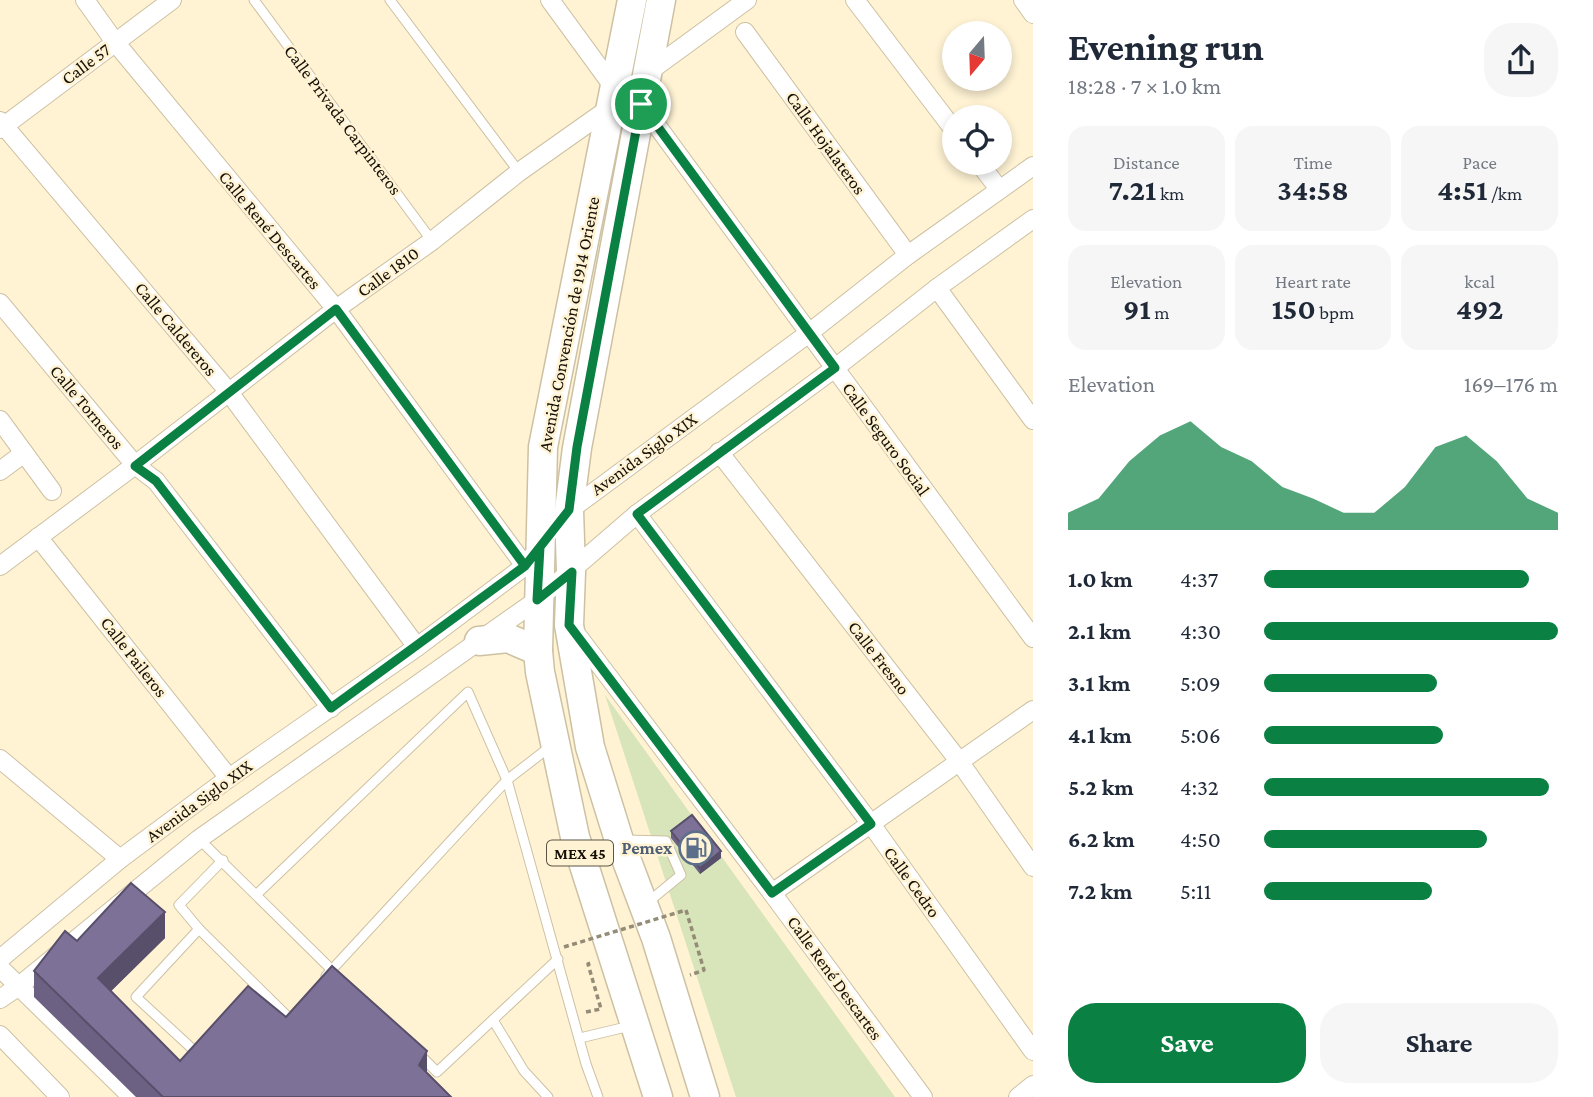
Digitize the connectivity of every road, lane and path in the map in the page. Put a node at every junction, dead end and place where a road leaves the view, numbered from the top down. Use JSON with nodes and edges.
{"nodes":[{"id":1,"x":85,"y":0,"type":"edge"},
{"id":2,"x":172,"y":0,"type":"edge"},
{"id":3,"x":254,"y":0,"type":"edge"},
{"id":4,"x":390,"y":0,"type":"edge"},
{"id":5,"x":550,"y":0,"type":"edge"},
{"id":6,"x":632,"y":0,"type":"edge"},
{"id":7,"x":661,"y":0,"type":"edge"},
{"id":8,"x":747,"y":0,"type":"edge"},
{"id":9,"x":855,"y":0,"type":"edge"},
{"id":10,"x":1023,"y":0,"type":"edge"},
{"id":11,"x":1033,"y":14,"type":"edge"},
{"id":12,"x":746,"y":32,"type":"dead end"},
{"id":13,"x":115,"y":42,"type":"junction"},
{"id":14,"x":647,"y":73,"type":"junction"},
{"id":15,"x":613,"y":98,"type":"junction"},
{"id":16,"x":641,"y":104,"type":"junction"},
{"id":17,"x":942,"y":114,"type":"edge"},
{"id":18,"x":1,"y":125,"type":"edge"},
{"id":19,"x":1033,"y":166,"type":"edge"},
{"id":20,"x":519,"y":172,"type":"junction"},
{"id":21,"x":988,"y":175,"type":"edge"},
{"id":22,"x":999,"y":189,"type":"junction"},
{"id":23,"x":1030,"y":227,"type":"edge"},
{"id":24,"x":432,"y":241,"type":"junction"},
{"id":25,"x":908,"y":255,"type":"junction"},
{"id":26,"x":937,"y":288,"type":"junction"},
{"id":27,"x":0,"y":303,"type":"edge"},
{"id":28,"x":336,"y":309,"type":"junction"},
{"id":29,"x":809,"y":333,"type":"junction"},
{"id":30,"x":835,"y":368,"type":"junction"},
{"id":31,"x":228,"y":391,"type":"junction"},
{"id":32,"x":0,"y":420,"type":"edge"},
{"id":33,"x":1033,"y":420,"type":"edge"},
{"id":34,"x":719,"y":452,"type":"junction"},
{"id":35,"x":24,"y":453,"type":"junction"},
{"id":36,"x":135,"y":466,"type":"junction"},
{"id":37,"x":0,"y":471,"type":"edge"},
{"id":38,"x":52,"y":491,"type":"dead end"},
{"id":39,"x":569,"y":510,"type":"junction"},
{"id":40,"x":637,"y":514,"type":"junction"},
{"id":41,"x":38,"y":537,"type":"junction"},
{"id":42,"x":532,"y":557,"type":"junction"},
{"id":43,"x":0,"y":566,"type":"edge"},
{"id":44,"x":572,"y":572,"type":"junction"},
{"id":45,"x":537,"y":600,"type":"junction"},
{"id":46,"x":569,"y":625,"type":"junction"},
{"id":47,"x":1033,"y":638,"type":"edge"},
{"id":48,"x":479,"y":641,"type":"junction"},
{"id":49,"x":417,"y":647,"type":"junction"},
{"id":50,"x":538,"y":651,"type":"junction"},
{"id":51,"x":331,"y":708,"type":"junction"},
{"id":52,"x":1033,"y":710,"type":"edge"},
{"id":53,"x":555,"y":743,"type":"junction"},
{"id":54,"x":0,"y":759,"type":"edge"},
{"id":55,"x":959,"y":761,"type":"junction"},
{"id":56,"x":229,"y":778,"type":"junction"},
{"id":57,"x":507,"y":780,"type":"junction"},
{"id":58,"x":871,"y":824,"type":"junction"},
{"id":59,"x":199,"y":839,"type":"junction"},
{"id":60,"x":619,"y":840,"type":"junction"},
{"id":61,"x":120,"y":859,"type":"junction"},
{"id":62,"x":223,"y":860,"type":"junction"},
{"id":63,"x":1033,"y":867,"type":"edge"},
{"id":64,"x":772,"y":893,"type":"junction"},
{"id":65,"x":257,"y":894,"type":"junction"},
{"id":66,"x":644,"y":905,"type":"junction"},
{"id":67,"x":199,"y":929,"type":"junction"},
{"id":68,"x":564,"y":947,"type":"dead end"},
{"id":69,"x":0,"y":958,"type":"edge"},
{"id":70,"x":558,"y":959,"type":"junction"},
{"id":71,"x":587,"y":964,"type":"dead end"},
{"id":72,"x":0,"y":968,"type":"edge"},
{"id":73,"x":331,"y":969,"type":"junction"},
{"id":74,"x":689,"y":975,"type":"dead end"},
{"id":75,"x":341,"y":978,"type":"edge"},
{"id":76,"x":323,"y":979,"type":"edge"},
{"id":77,"x":19,"y":986,"type":"junction"},
{"id":78,"x":261,"y":991,"type":"junction"},
{"id":79,"x":0,"y":999,"type":"edge"},
{"id":80,"x":251,"y":1001,"type":"edge"},
{"id":81,"x":297,"y":1009,"type":"edge"},
{"id":82,"x":586,"y":1013,"type":"dead end"},
{"id":83,"x":493,"y":1020,"type":"junction"},
{"id":84,"x":635,"y":1024,"type":"junction"},
{"id":85,"x":0,"y":1035,"type":"edge"},
{"id":86,"x":580,"y":1038,"type":"junction"},
{"id":87,"x":408,"y":1043,"type":"edge"},
{"id":88,"x":206,"y":1048,"type":"edge"},
{"id":89,"x":1033,"y":1051,"type":"edge"},
{"id":90,"x":1033,"y":1085,"type":"edge"},
{"id":91,"x":60,"y":1097,"type":"edge"},
{"id":92,"x":132,"y":1097,"type":"edge"},
{"id":93,"x":548,"y":1097,"type":"edge"},
{"id":94,"x":598,"y":1097,"type":"edge"},
{"id":95,"x":658,"y":1097,"type":"edge"},
{"id":96,"x":705,"y":1097,"type":"edge"},
{"id":97,"x":923,"y":1097,"type":"edge"},
{"id":98,"x":1018,"y":1097,"type":"edge"}],
"edges":[{"from":1,"to":13,"type":"street","name":"Calle René Descartes"},
{"from":2,"to":13,"type":"street","name":"Calle 57"},
{"from":3,"to":24,"type":"lane","name":"Calle Privada Carpinteros"},
{"from":4,"to":20,"type":"lane"},
{"from":5,"to":15,"type":"street"},
{"from":6,"to":15,"type":"main road","name":"Avenida Convención de 1914 Oriente","number":"MEX 45"},
{"from":7,"to":14,"type":"main road","name":"Avenida Convención de 1914 Oriente","number":"MEX 45"},
{"from":8,"to":14,"type":"street"},
{"from":9,"to":17,"type":"street"},
{"from":10,"to":11,"type":"street"},
{"from":12,"to":25,"type":"street","name":"Calle Hojalateros"},
{"from":13,"to":18,"type":"street","name":"Calle 57"},
{"from":13,"to":28,"type":"street","name":"Calle René Descartes"},
{"from":14,"to":16,"type":"main road","name":"Avenida Convención de 1914 Oriente","number":"MEX 45"},
{"from":15,"to":20,"type":"street","name":"Calle 1810"},
{"from":15,"to":42,"type":"main road","name":"Avenida Convención de 1914 Oriente","number":"MEX 45"},
{"from":16,"to":29,"type":"street","name":"Calle Seguro Social"},
{"from":16,"to":39,"type":"main road","name":"Avenida Convención de 1914 Oriente","number":"MEX 45"},
{"from":18,"to":31,"type":"street","name":"Calle Caldereros"},
{"from":19,"to":22,"type":"street","name":"Avenida Siglo XIX"},
{"from":20,"to":24,"type":"street","name":"Calle 1810"},
{"from":21,"to":22,"type":"street"},
{"from":22,"to":25,"type":"street","name":"Avenida Siglo XIX"},
{"from":23,"to":26,"type":"street","name":"Avenida Siglo XIX"},
{"from":24,"to":28,"type":"street","name":"Calle 1810"},
{"from":25,"to":29,"type":"street","name":"Avenida Siglo XIX"},
{"from":26,"to":30,"type":"street","name":"Avenida Siglo XIX"},
{"from":26,"to":33,"type":"street"},
{"from":27,"to":36,"type":"street","name":"Calle Torneros"},
{"from":28,"to":31,"type":"street","name":"Calle 1810"},
{"from":28,"to":42,"type":"street","name":"Calle René Descartes"},
{"from":29,"to":30,"type":"street","name":"Calle Seguro Social"},
{"from":29,"to":39,"type":"street","name":"Avenida Siglo XIX"},
{"from":30,"to":34,"type":"street","name":"Avenida Siglo XIX"},
{"from":30,"to":47,"type":"street","name":"Calle Seguro Social"},
{"from":31,"to":36,"type":"street","name":"Calle 1810"},
{"from":31,"to":49,"type":"street","name":"Calle Caldereros"},
{"from":32,"to":35,"type":"street"},
{"from":34,"to":40,"type":"street","name":"Avenida Siglo XIX"},
{"from":34,"to":55,"type":"street","name":"Calle Fresno"},
{"from":35,"to":37,"type":"street"},
{"from":35,"to":38,"type":"street"},
{"from":36,"to":41,"type":"street","name":"Calle 1810"},
{"from":36,"to":51,"type":"street","name":"Calle Torneros"},
{"from":39,"to":42,"type":"street","name":"Avenida Siglo XIX"},
{"from":39,"to":44,"type":"main road","name":"Avenida Convención de 1914 Oriente","number":"MEX 45"},
{"from":40,"to":44,"type":"street","name":"Avenida Siglo XIX"},
{"from":40,"to":58,"type":"street","name":"Calle Cedro"},
{"from":41,"to":43,"type":"street","name":"Calle 1810"},
{"from":41,"to":56,"type":"street","name":"Calle Paileros"},
{"from":42,"to":45,"type":"main road","name":"Avenida Convención de 1914 Oriente","number":"MEX 45"},
{"from":42,"to":49,"type":"street","name":"Avenida Siglo XIX"},
{"from":44,"to":45,"type":"street","name":"Avenida Siglo XIX"},
{"from":44,"to":46,"type":"main road","name":"Avenida Convención de 1914 Oriente","number":"MEX 45"},
{"from":45,"to":48,"type":"street","name":"Avenida Siglo XIX"},
{"from":45,"to":50,"type":"main road","name":"Avenida Convención de 1914 Oriente","number":"MEX 45"},
{"from":46,"to":60,"type":"main road","name":"Avenida Convención de 1914 Oriente","number":"MEX 45"},
{"from":46,"to":64,"type":"street","name":"Calle René Descartes"},
{"from":48,"to":50,"type":"main road"},
{"from":48,"to":59,"type":"street","name":"Avenida Siglo XIX"},
{"from":49,"to":51,"type":"street","name":"Avenida Siglo XIX"},
{"from":50,"to":53,"type":"main road","name":"Avenida Convención de 1914 Oriente","number":"MEX 45"},
{"from":51,"to":56,"type":"street","name":"Avenida Siglo XIX"},
{"from":52,"to":55,"type":"street"},
{"from":53,"to":57,"type":"lane"},
{"from":53,"to":84,"type":"main road","name":"Avenida Convención de 1914 Oriente","number":"MEX 45"},
{"from":54,"to":61,"type":"street"},
{"from":55,"to":58,"type":"street"},
{"from":55,"to":63,"type":"street","name":"Calle Fresno"},
{"from":56,"to":61,"type":"street","name":"Avenida Siglo XIX"},
{"from":57,"to":65,"type":"lane"},
{"from":57,"to":70,"type":"lane"},
{"from":57,"to":73,"type":"lane"},
{"from":58,"to":64,"type":"street"},
{"from":58,"to":89,"type":"street","name":"Calle Cedro"},
{"from":59,"to":62,"type":"lane"},
{"from":59,"to":77,"type":"street","name":"Avenida Siglo XIX"},
{"from":60,"to":66,"type":"main road","name":"Avenida Convención de 1914 Oriente","number":"MEX 45"},
{"from":60,"to":66,"type":"lane"},
{"from":61,"to":69,"type":"street","name":"Avenida Siglo XIX"},
{"from":62,"to":65,"type":"lane"},
{"from":62,"to":67,"type":"lane"},
{"from":64,"to":97,"type":"street","name":"Calle René Descartes"},
{"from":65,"to":73,"type":"lane"},
{"from":66,"to":96,"type":"main road","name":"Avenida Convención de 1914 Oriente","number":"MEX 45"},
{"from":67,"to":78,"type":"lane"},
{"from":67,"to":88,"type":"lane"},
{"from":68,"to":74,"type":"path","bridge":true},
{"from":70,"to":83,"type":"lane"},
{"from":70,"to":86,"type":"lane"},
{"from":71,"to":82,"type":"path"},
{"from":72,"to":77,"type":"street"},
{"from":73,"to":75,"type":"lane"},
{"from":73,"to":76,"type":"lane"},
{"from":77,"to":79,"type":"street","name":"Avenida Siglo XIX"},
{"from":77,"to":92,"type":"street"},
{"from":78,"to":80,"type":"lane"},
{"from":78,"to":81,"type":"lane"},
{"from":83,"to":87,"type":"lane"},
{"from":83,"to":93,"type":"lane"},
{"from":84,"to":86,"type":"lane"},
{"from":84,"to":95,"type":"main road","name":"Avenida Convención de 1914 Oriente","number":"MEX 45"},
{"from":85,"to":91,"type":"street"},
{"from":86,"to":94,"type":"lane"},
{"from":90,"to":98,"type":"street"}]}
